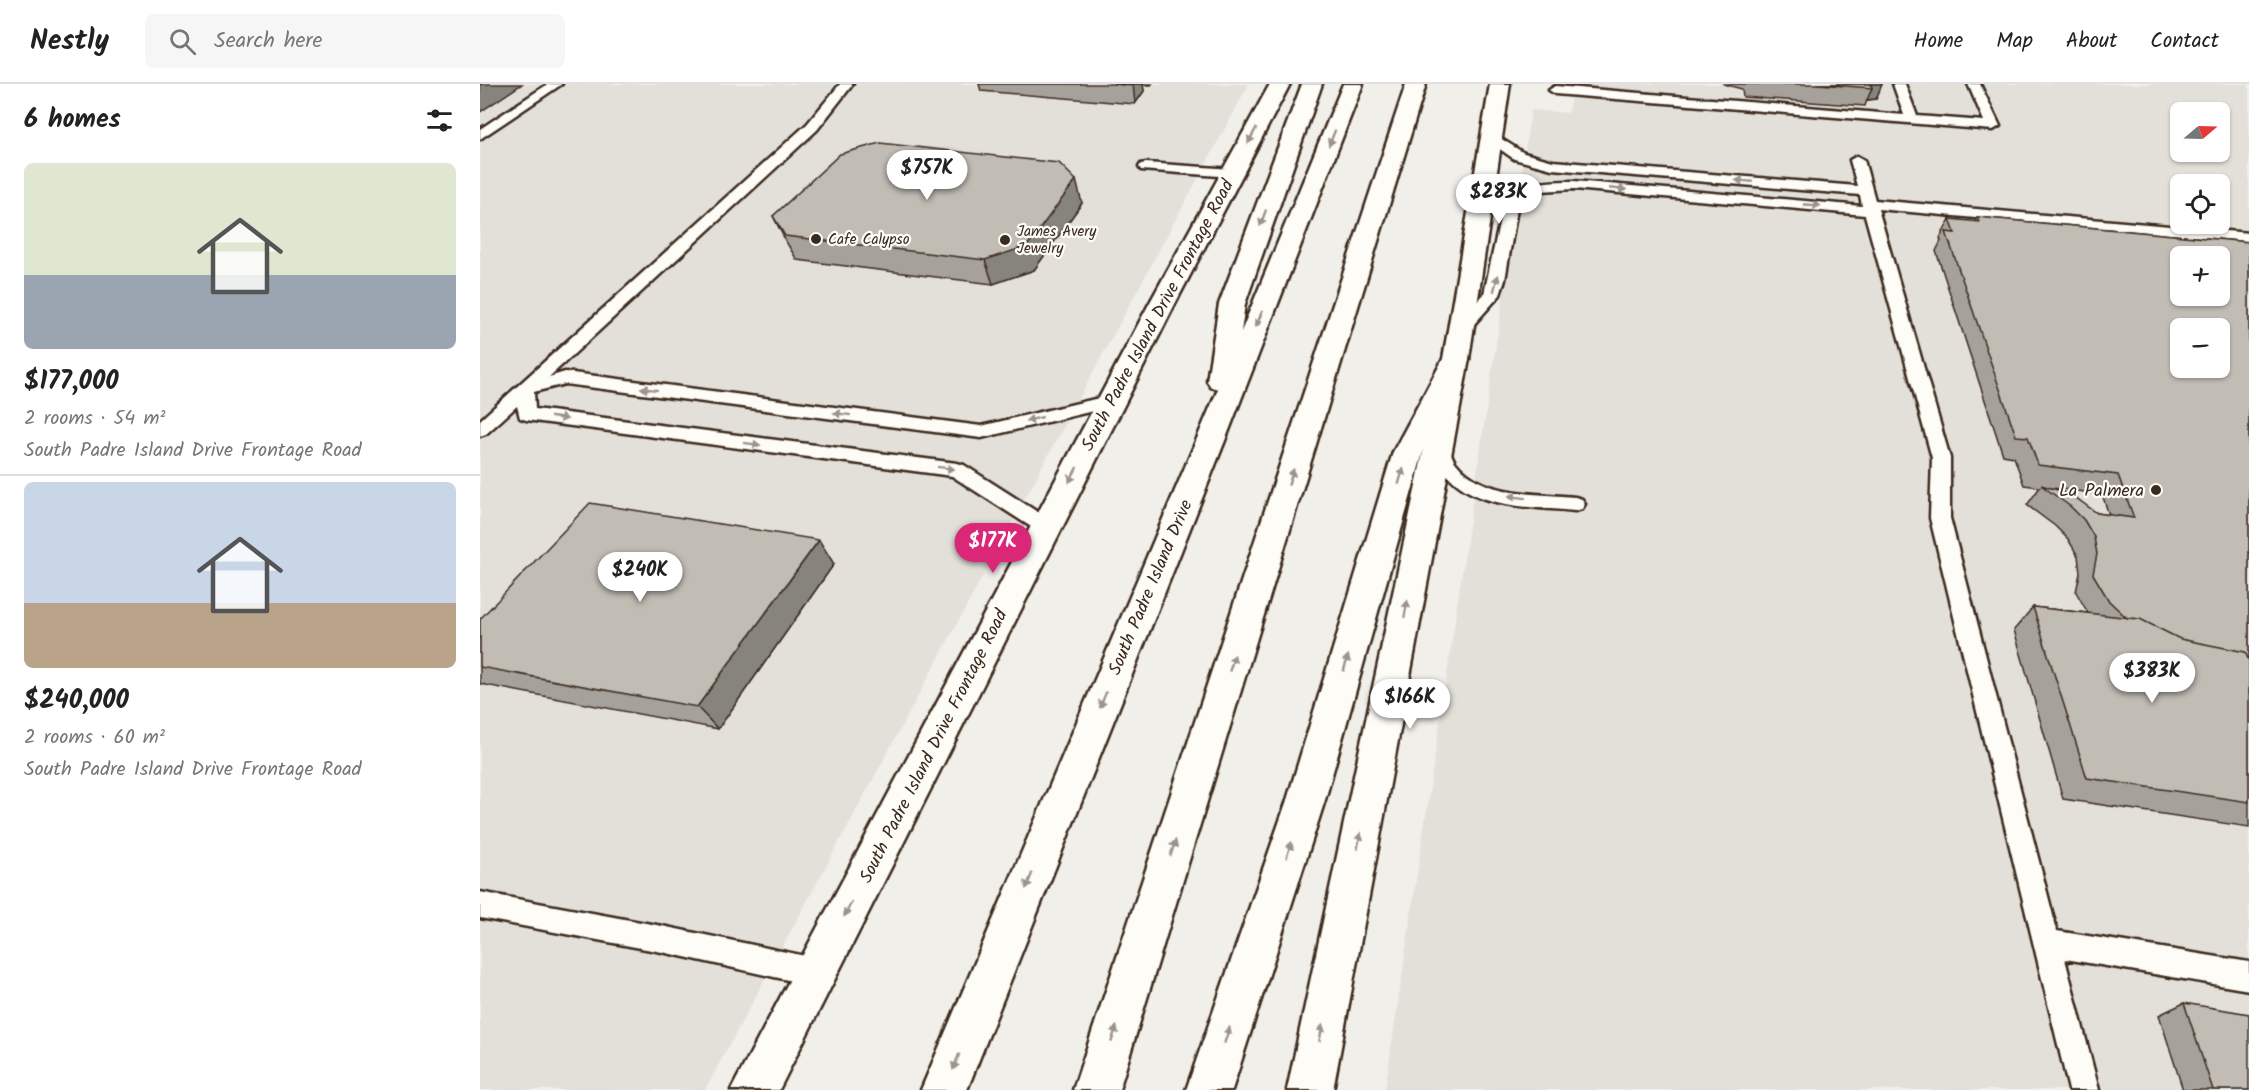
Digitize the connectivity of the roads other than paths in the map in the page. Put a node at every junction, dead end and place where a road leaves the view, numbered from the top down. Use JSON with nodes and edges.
{"nodes":[{"id":1,"x":556,"y":84,"type":"edge"},
{"id":2,"x":847,"y":84,"type":"edge"},
{"id":3,"x":1280,"y":84,"type":"edge"},
{"id":4,"x":1312,"y":84,"type":"edge"},
{"id":5,"x":1353,"y":84,"type":"edge"},
{"id":6,"x":1416,"y":84,"type":"edge"},
{"id":7,"x":1500,"y":84,"type":"edge"},
{"id":8,"x":1700,"y":84,"type":"edge"},
{"id":9,"x":1899,"y":84,"type":"edge"},
{"id":10,"x":1974,"y":84,"type":"edge"},
{"id":11,"x":1555,"y":90,"type":"dead end"},
{"id":12,"x":1622,"y":90,"type":"edge"},
{"id":13,"x":1701,"y":102,"type":"junction"},
{"id":14,"x":1912,"y":120,"type":"junction"},
{"id":15,"x":480,"y":135,"type":"edge"},
{"id":16,"x":1492,"y":137,"type":"junction"},
{"id":17,"x":1857,"y":160,"type":"dead end"},
{"id":18,"x":1146,"y":168,"type":"dead end"},
{"id":19,"x":1232,"y":173,"type":"junction"},
{"id":20,"x":1868,"y":202,"type":"junction"},
{"id":21,"x":2249,"y":238,"type":"edge"},
{"id":22,"x":1459,"y":344,"type":"junction"},
{"id":23,"x":525,"y":389,"type":"junction"},
{"id":24,"x":1112,"y":401,"type":"junction"},
{"id":25,"x":480,"y":430,"type":"edge"},
{"id":26,"x":1214,"y":433,"type":"junction"},
{"id":27,"x":1439,"y":446,"type":"junction"},
{"id":28,"x":1575,"y":504,"type":"dead end"},
{"id":29,"x":1046,"y":527,"type":"junction"},
{"id":30,"x":480,"y":905,"type":"edge"},
{"id":31,"x":2047,"y":943,"type":"junction"},
{"id":32,"x":815,"y":972,"type":"junction"},
{"id":33,"x":2249,"y":976,"type":"edge"},
{"id":34,"x":754,"y":1090,"type":"edge"},
{"id":35,"x":944,"y":1090,"type":"edge"},
{"id":36,"x":1096,"y":1090,"type":"edge"},
{"id":37,"x":1209,"y":1090,"type":"edge"},
{"id":38,"x":1310,"y":1090,"type":"edge"},
{"id":39,"x":2084,"y":1090,"type":"edge"}],
"edges":[{"from":1,"to":15,"type":"lane"},
{"from":2,"to":23,"type":"lane"},
{"from":3,"to":19,"type":"main road","name":"South Padre Island Drive Frontage Road","one_way":true},
{"from":4,"to":26,"type":"main road","one_way":true},
{"from":5,"to":26,"type":"main road","name":"South Padre Island Drive","one_way":true},
{"from":36,"to":6,"type":"main road","one_way":true},
{"from":7,"to":16,"type":"main road"},
{"from":8,"to":13,"type":"lane"},
{"from":9,"to":14,"type":"lane"},
{"from":10,"to":14,"type":"lane"},
{"from":11,"to":12,"type":"lane"},
{"from":12,"to":13,"type":"lane"},
{"from":13,"to":14,"type":"lane"},
{"from":20,"to":16,"type":"lane","one_way":true},
{"from":16,"to":22,"type":"main road"},
{"from":17,"to":20,"type":"lane"},
{"from":18,"to":19,"type":"lane"},
{"from":19,"to":24,"type":"main road","name":"South Padre Island Drive Frontage Road"},
{"from":20,"to":21,"type":"lane"},
{"from":22,"to":20,"type":"lane","one_way":true},
{"from":20,"to":31,"type":"lane"},
{"from":22,"to":27,"type":"main road"},
{"from":37,"to":22,"type":"main road","one_way":true},
{"from":24,"to":23,"type":"lane","one_way":true},
{"from":23,"to":25,"type":"lane"},
{"from":23,"to":29,"type":"lane","one_way":true},
{"from":24,"to":29,"type":"main road","name":"South Padre Island Drive Frontage Road","one_way":true},
{"from":26,"to":35,"type":"main road","name":"South Padre Island Drive","one_way":true},
{"from":28,"to":27,"type":"lane","one_way":true},
{"from":38,"to":27,"type":"main road","one_way":true},
{"from":29,"to":32,"type":"main road","name":"South Padre Island Drive Frontage Road","one_way":true},
{"from":30,"to":32,"type":"lane"},
{"from":31,"to":33,"type":"lane"},
{"from":31,"to":39,"type":"lane"},
{"from":32,"to":34,"type":"main road","name":"South Padre Island Drive Frontage Road"}]}
